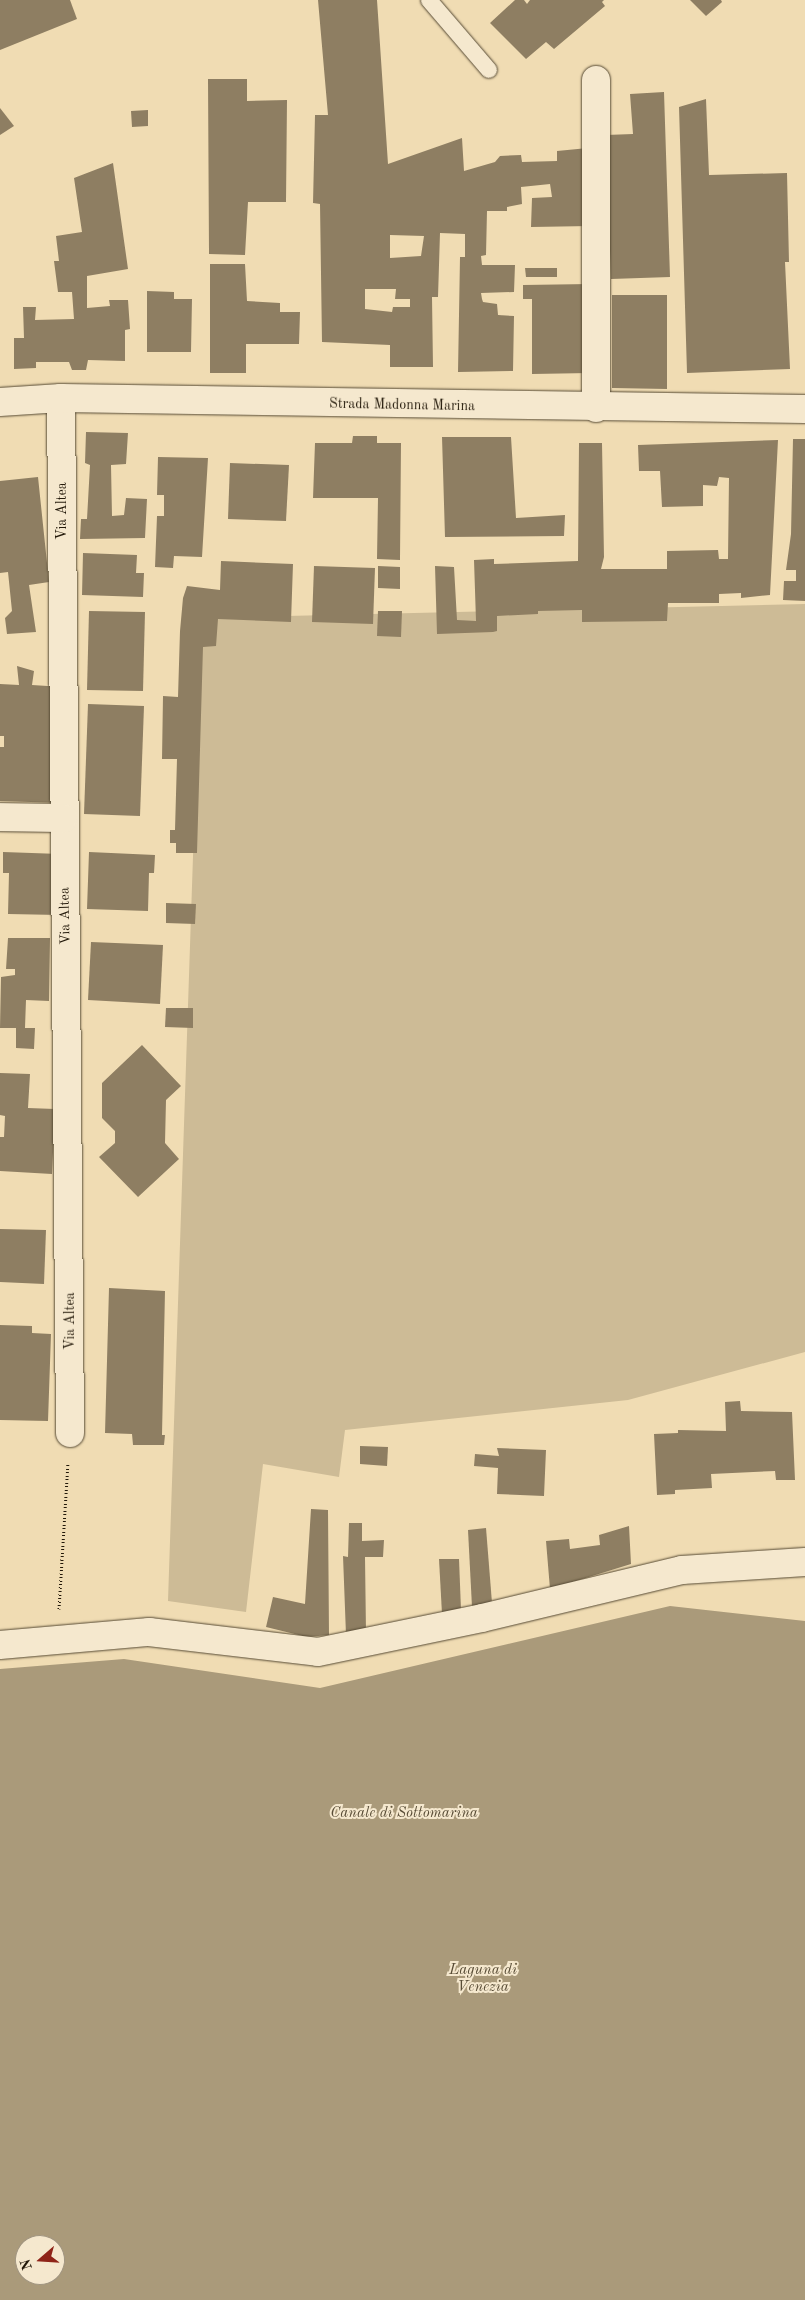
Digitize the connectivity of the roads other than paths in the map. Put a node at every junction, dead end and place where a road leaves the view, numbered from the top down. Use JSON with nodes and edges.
{"nodes":[{"id":1,"x":429,"y":0,"type":"edge"},
{"id":2,"x":489,"y":70,"type":"dead end"},
{"id":3,"x":596,"y":80,"type":"dead end"},
{"id":4,"x":61,"y":398,"type":"junction"},
{"id":5,"x":0,"y":402,"type":"edge"},
{"id":6,"x":596,"y":408,"type":"junction"},
{"id":7,"x":805,"y":409,"type":"edge"},
{"id":8,"x":0,"y":817,"type":"edge"},
{"id":9,"x":64,"y":818,"type":"junction"},
{"id":10,"x":70,"y":1433,"type":"road end"},
{"id":11,"x":805,"y":1562,"type":"edge"},
{"id":12,"x":0,"y":1645,"type":"edge"}],
"edges":[{"from":1,"to":2,"type":"lane"},
{"from":3,"to":6,"type":"street"},
{"from":4,"to":5,"type":"street","name":"Strada Madonna Marina"},
{"from":4,"to":6,"type":"street","name":"Strada Madonna Marina"},
{"from":4,"to":9,"type":"street","name":"Via Altea"},
{"from":6,"to":7,"type":"street","name":"Strada Madonna Marina"},
{"from":8,"to":9,"type":"street"},
{"from":9,"to":10,"type":"street","name":"Via Altea"},
{"from":11,"to":12,"type":"street"}]}
